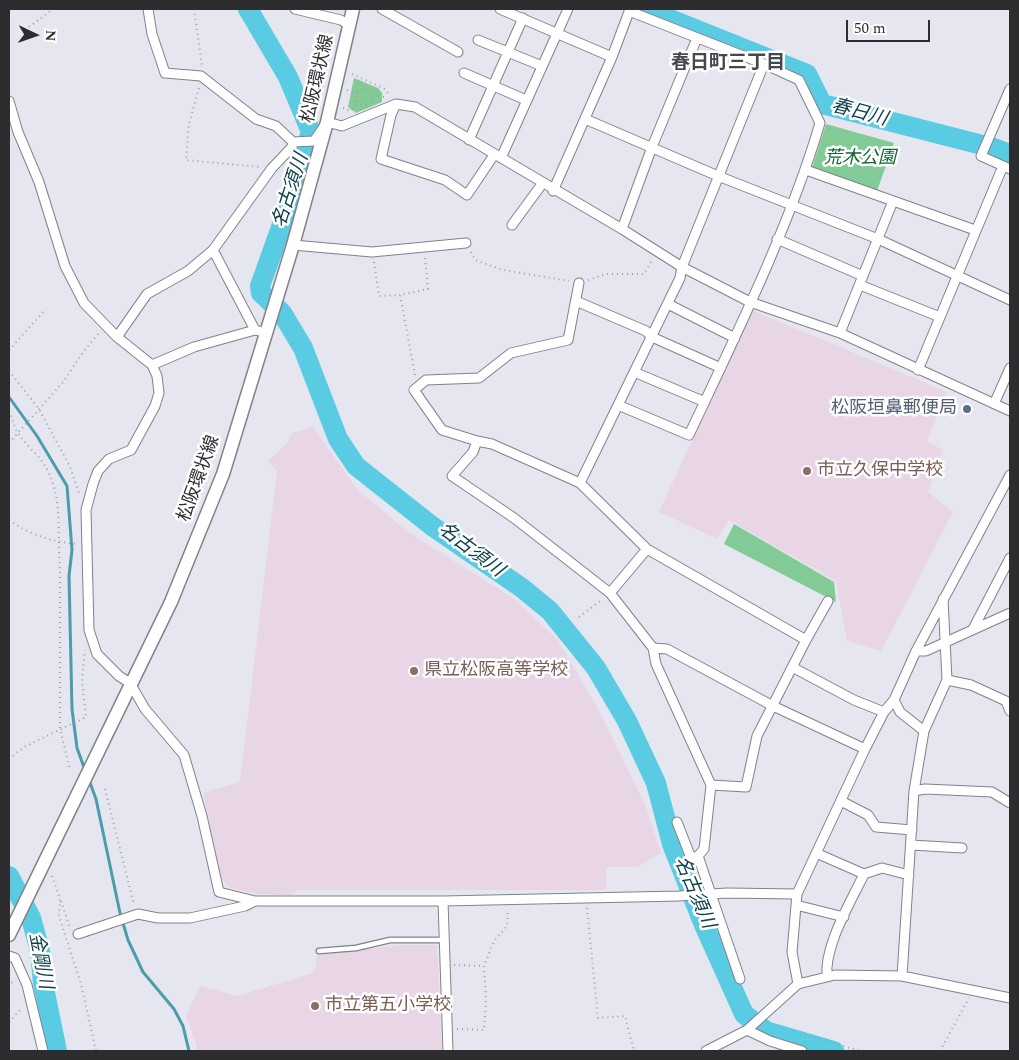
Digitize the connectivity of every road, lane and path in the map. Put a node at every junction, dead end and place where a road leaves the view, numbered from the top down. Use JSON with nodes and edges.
{"nodes":[{"id":1,"x":53,"y":9,"type":"edge"},
{"id":2,"x":148,"y":9,"type":"edge"},
{"id":3,"x":194,"y":9,"type":"edge"},
{"id":4,"x":295,"y":9,"type":"edge"},
{"id":5,"x":353,"y":9,"type":"edge"},
{"id":6,"x":382,"y":9,"type":"edge"},
{"id":7,"x":500,"y":9,"type":"edge"},
{"id":8,"x":568,"y":9,"type":"edge"},
{"id":9,"x":629,"y":10,"type":"edge"},
{"id":10,"x":523,"y":18,"type":"junction"},
{"id":11,"x":349,"y":25,"type":"junction"},
{"id":12,"x":26,"y":30,"type":"dead end"},
{"id":13,"x":557,"y":33,"type":"junction"},
{"id":14,"x":696,"y":38,"type":"junction"},
{"id":15,"x":478,"y":40,"type":"dead end"},
{"id":16,"x":458,"y":52,"type":"dead end"},
{"id":17,"x":508,"y":52,"type":"junction"},
{"id":18,"x":612,"y":57,"type":"junction"},
{"id":19,"x":764,"y":64,"type":"junction"},
{"id":20,"x":542,"y":66,"type":"junction"},
{"id":21,"x":464,"y":73,"type":"dead end"},
{"id":22,"x":352,"y":74,"type":"dead end"},
{"id":23,"x":200,"y":76,"type":"junction"},
{"id":24,"x":370,"y":82,"type":"junction"},
{"id":25,"x":493,"y":87,"type":"junction"},
{"id":26,"x":367,"y":89,"type":"junction"},
{"id":27,"x":1010,"y":90,"type":"edge"},
{"id":28,"x":357,"y":94,"type":"junction"},
{"id":29,"x":373,"y":96,"type":"junction"},
{"id":30,"x":345,"y":99,"type":"dead end"},
{"id":31,"x":9,"y":100,"type":"edge"},
{"id":32,"x":526,"y":100,"type":"junction"},
{"id":33,"x":358,"y":103,"type":"junction"},
{"id":34,"x":396,"y":104,"type":"junction"},
{"id":35,"x":343,"y":108,"type":"dead end"},
{"id":36,"x":585,"y":118,"type":"junction"},
{"id":37,"x":328,"y":122,"type":"junction"},
{"id":38,"x":469,"y":140,"type":"junction"},
{"id":39,"x":293,"y":142,"type":"junction"},
{"id":40,"x":652,"y":147,"type":"junction"},
{"id":41,"x":497,"y":156,"type":"junction"},
{"id":42,"x":272,"y":168,"type":"junction"},
{"id":43,"x":1007,"y":168,"type":"edge"},
{"id":44,"x":806,"y":170,"type":"junction"},
{"id":45,"x":718,"y":176,"type":"junction"},
{"id":46,"x":542,"y":184,"type":"junction"},
{"id":47,"x":553,"y":191,"type":"junction"},
{"id":48,"x":893,"y":201,"type":"junction"},
{"id":49,"x":792,"y":205,"type":"junction"},
{"id":50,"x":512,"y":225,"type":"dead end"},
{"id":51,"x":622,"y":229,"type":"junction"},
{"id":52,"x":975,"y":230,"type":"junction"},
{"id":53,"x":777,"y":239,"type":"junction"},
{"id":54,"x":878,"y":239,"type":"junction"},
{"id":55,"x":466,"y":243,"type":"joint"},
{"id":56,"x":293,"y":245,"type":"junction"},
{"id":57,"x":424,"y":247,"type":"junction"},
{"id":58,"x":213,"y":250,"type":"junction"},
{"id":59,"x":657,"y":251,"type":"junction"},
{"id":60,"x":372,"y":252,"type":"junction"},
{"id":61,"x":682,"y":267,"type":"junction"},
{"id":62,"x":863,"y":276,"type":"junction"},
{"id":63,"x":956,"y":276,"type":"junction"},
{"id":64,"x":579,"y":283,"type":"junction"},
{"id":65,"x":860,"y":285,"type":"junction"},
{"id":66,"x":400,"y":295,"type":"junction"},
{"id":67,"x":1010,"y":300,"type":"edge"},
{"id":68,"x":576,"y":301,"type":"junction"},
{"id":69,"x":750,"y":302,"type":"junction"},
{"id":70,"x":668,"y":304,"type":"junction"},
{"id":71,"x":46,"y":309,"type":"dead end"},
{"id":72,"x":940,"y":317,"type":"junction"},
{"id":73,"x":106,"y":327,"type":"junction"},
{"id":74,"x":264,"y":329,"type":"junction"},
{"id":75,"x":840,"y":333,"type":"junction"},
{"id":76,"x":117,"y":337,"type":"junction"},
{"id":77,"x":652,"y":337,"type":"junction"},
{"id":78,"x":734,"y":338,"type":"junction"},
{"id":79,"x":9,"y":350,"type":"edge"},
{"id":80,"x":152,"y":365,"type":"junction"},
{"id":81,"x":721,"y":368,"type":"junction"},
{"id":82,"x":1010,"y":368,"type":"edge"},
{"id":83,"x":918,"y":370,"type":"junction"},
{"id":84,"x":9,"y":371,"type":"edge"},
{"id":85,"x":634,"y":372,"type":"junction"},
{"id":86,"x":426,"y":380,"type":"junction"},
{"id":87,"x":705,"y":402,"type":"junction"},
{"id":88,"x":994,"y":404,"type":"junction"},
{"id":89,"x":618,"y":405,"type":"junction"},
{"id":90,"x":39,"y":409,"type":"junction"},
{"id":91,"x":9,"y":411,"type":"edge"},
{"id":92,"x":1010,"y":411,"type":"edge"},
{"id":93,"x":18,"y":433,"type":"junction"},
{"id":94,"x":477,"y":441,"type":"junction"},
{"id":95,"x":9,"y":443,"type":"edge"},
{"id":96,"x":1010,"y":475,"type":"edge"},
{"id":97,"x":580,"y":483,"type":"junction"},
{"id":98,"x":1000,"y":490,"type":"junction"},
{"id":99,"x":1010,"y":495,"type":"edge"},
{"id":100,"x":86,"y":510,"type":"junction"},
{"id":101,"x":9,"y":520,"type":"edge"},
{"id":102,"x":57,"y":543,"type":"junction"},
{"id":103,"x":87,"y":544,"type":"junction"},
{"id":104,"x":647,"y":550,"type":"junction"},
{"id":105,"x":1010,"y":558,"type":"edge"},
{"id":106,"x":610,"y":593,"type":"junction"},
{"id":107,"x":943,"y":599,"type":"junction"},
{"id":108,"x":828,"y":601,"type":"dead end"},
{"id":109,"x":1010,"y":613,"type":"edge"},
{"id":110,"x":579,"y":617,"type":"dead end"},
{"id":111,"x":973,"y":629,"type":"junction"},
{"id":112,"x":89,"y":630,"type":"junction"},
{"id":113,"x":806,"y":640,"type":"junction"},
{"id":114,"x":946,"y":641,"type":"junction"},
{"id":115,"x":653,"y":648,"type":"junction"},
{"id":116,"x":916,"y":651,"type":"junction"},
{"id":117,"x":792,"y":667,"type":"junction"},
{"id":118,"x":947,"y":680,"type":"junction"},
{"id":119,"x":130,"y":683,"type":"junction"},
{"id":120,"x":894,"y":700,"type":"junction"},
{"id":121,"x":773,"y":706,"type":"junction"},
{"id":122,"x":1010,"y":711,"type":"edge"},
{"id":123,"x":884,"y":712,"type":"junction"},
{"id":124,"x":60,"y":729,"type":"junction"},
{"id":125,"x":924,"y":731,"type":"junction"},
{"id":126,"x":865,"y":749,"type":"junction"},
{"id":127,"x":9,"y":758,"type":"edge"},
{"id":128,"x":70,"y":770,"type":"dead end"},
{"id":129,"x":710,"y":785,"type":"junction"},
{"id":130,"x":105,"y":788,"type":"dead end"},
{"id":131,"x":914,"y":792,"type":"junction"},
{"id":132,"x":841,"y":801,"type":"junction"},
{"id":133,"x":1010,"y":803,"type":"edge"},
{"id":134,"x":677,"y":822,"type":"dead end"},
{"id":135,"x":912,"y":830,"type":"junction"},
{"id":136,"x":911,"y":845,"type":"junction"},
{"id":137,"x":962,"y":848,"type":"dead end"},
{"id":138,"x":816,"y":853,"type":"junction"},
{"id":139,"x":698,"y":856,"type":"junction"},
{"id":140,"x":864,"y":874,"type":"junction"},
{"id":141,"x":910,"y":875,"type":"junction"},
{"id":142,"x":52,"y":876,"type":"dead end"},
{"id":143,"x":711,"y":894,"type":"junction"},
{"id":144,"x":797,"y":894,"type":"junction"},
{"id":145,"x":586,"y":898,"type":"junction"},
{"id":146,"x":60,"y":899,"type":"junction"},
{"id":147,"x":510,"y":899,"type":"junction"},
{"id":148,"x":255,"y":901,"type":"junction"},
{"id":149,"x":443,"y":901,"type":"junction"},
{"id":150,"x":796,"y":904,"type":"junction"},
{"id":151,"x":138,"y":914,"type":"junction"},
{"id":152,"x":844,"y":917,"type":"junction"},
{"id":153,"x":78,"y":934,"type":"joint"},
{"id":154,"x":9,"y":935,"type":"edge"},
{"id":155,"x":444,"y":940,"type":"junction"},
{"id":156,"x":319,"y":950,"type":"dead end"},
{"id":157,"x":9,"y":956,"type":"edge"},
{"id":158,"x":446,"y":965,"type":"junction"},
{"id":159,"x":484,"y":966,"type":"junction"},
{"id":160,"x":902,"y":976,"type":"junction"},
{"id":161,"x":827,"y":977,"type":"junction"},
{"id":162,"x":740,"y":979,"type":"dead end"},
{"id":163,"x":798,"y":984,"type":"junction"},
{"id":164,"x":973,"y":989,"type":"junction"},
{"id":165,"x":1010,"y":998,"type":"edge"},
{"id":166,"x":24,"y":1006,"type":"dead end"},
{"id":167,"x":9,"y":1022,"type":"edge"},
{"id":168,"x":447,"y":1028,"type":"junction"},
{"id":169,"x":747,"y":1030,"type":"junction"},
{"id":170,"x":800,"y":1034,"type":"dead end"},
{"id":171,"x":770,"y":1041,"type":"junction"},
{"id":172,"x":43,"y":1051,"type":"edge"},
{"id":173,"x":96,"y":1051,"type":"edge"},
{"id":174,"x":448,"y":1051,"type":"edge"},
{"id":175,"x":634,"y":1051,"type":"edge"},
{"id":176,"x":706,"y":1051,"type":"edge"},
{"id":177,"x":777,"y":1051,"type":"edge"},
{"id":178,"x":802,"y":1051,"type":"edge"},
{"id":179,"x":861,"y":1051,"type":"edge"},
{"id":180,"x":940,"y":1051,"type":"edge"}],
"edges":[{"from":1,"to":12,"type":"path"},
{"from":2,"to":23,"type":"street"},
{"from":3,"to":23,"type":"path"},
{"from":4,"to":11,"type":"street"},
{"from":5,"to":11,"type":"main road","name":"松阪環状線"},
{"from":6,"to":16,"type":"street"},
{"from":7,"to":10,"type":"street"},
{"from":8,"to":13,"type":"street"},
{"from":9,"to":14,"type":"street"},
{"from":9,"to":18,"type":"street"},
{"from":10,"to":13,"type":"street"},
{"from":10,"to":17,"type":"street"},
{"from":11,"to":37,"type":"main road","name":"松阪環状線"},
{"from":13,"to":18,"type":"street"},
{"from":13,"to":20,"type":"street"},
{"from":14,"to":19,"type":"street"},
{"from":14,"to":40,"type":"street"},
{"from":15,"to":17,"type":"street"},
{"from":17,"to":20,"type":"street"},
{"from":17,"to":25,"type":"street"},
{"from":18,"to":36,"type":"street"},
{"from":19,"to":44,"type":"street"},
{"from":19,"to":45,"type":"street"},
{"from":20,"to":32,"type":"street"},
{"from":21,"to":25,"type":"street"},
{"from":22,"to":24,"type":"path"},
{"from":23,"to":39,"type":"street"},
{"from":23,"to":42,"type":"path"},
{"from":24,"to":26,"type":"path"},
{"from":24,"to":29,"type":"path"},
{"from":25,"to":32,"type":"street"},
{"from":25,"to":38,"type":"street"},
{"from":26,"to":28,"type":"path"},
{"from":26,"to":29,"type":"path"},
{"from":27,"to":43,"type":"street"},
{"from":28,"to":30,"type":"path"},
{"from":28,"to":33,"type":"path"},
{"from":29,"to":33,"type":"path"},
{"from":31,"to":73,"type":"street"},
{"from":32,"to":41,"type":"street"},
{"from":33,"to":35,"type":"path"},
{"from":34,"to":37,"type":"street"},
{"from":34,"to":38,"type":"street"},
{"from":34,"to":41,"type":"street"},
{"from":36,"to":40,"type":"street"},
{"from":36,"to":47,"type":"street"},
{"from":37,"to":39,"type":"street"},
{"from":37,"to":56,"type":"main road","name":"松阪環状線"},
{"from":38,"to":41,"type":"street"},
{"from":39,"to":42,"type":"street"},
{"from":40,"to":45,"type":"street"},
{"from":40,"to":51,"type":"street"},
{"from":41,"to":46,"type":"street"},
{"from":42,"to":58,"type":"street"},
{"from":43,"to":52,"type":"street"},
{"from":44,"to":48,"type":"street"},
{"from":44,"to":49,"type":"street"},
{"from":45,"to":49,"type":"street"},
{"from":45,"to":61,"type":"street"},
{"from":46,"to":47,"type":"street"},
{"from":46,"to":50,"type":"street"},
{"from":47,"to":51,"type":"street"},
{"from":48,"to":52,"type":"street"},
{"from":48,"to":54,"type":"street"},
{"from":49,"to":53,"type":"street"},
{"from":49,"to":54,"type":"street"},
{"from":51,"to":59,"type":"street"},
{"from":52,"to":63,"type":"street"},
{"from":53,"to":62,"type":"street"},
{"from":53,"to":69,"type":"street"},
{"from":54,"to":62,"type":"street"},
{"from":54,"to":63,"type":"street"},
{"from":55,"to":57,"type":"street"},
{"from":55,"to":64,"type":"path"},
{"from":56,"to":60,"type":"street"},
{"from":56,"to":74,"type":"main road","name":"松阪環状線"},
{"from":57,"to":60,"type":"street"},
{"from":57,"to":66,"type":"path"},
{"from":58,"to":74,"type":"street"},
{"from":58,"to":76,"type":"street"},
{"from":59,"to":61,"type":"street"},
{"from":59,"to":64,"type":"path"},
{"from":60,"to":66,"type":"path"},
{"from":61,"to":69,"type":"street"},
{"from":61,"to":70,"type":"street"},
{"from":62,"to":65,"type":"street"},
{"from":63,"to":67,"type":"street"},
{"from":63,"to":72,"type":"street"},
{"from":64,"to":68,"type":"street"},
{"from":65,"to":72,"type":"street"},
{"from":65,"to":75,"type":"street"},
{"from":66,"to":86,"type":"path"},
{"from":68,"to":77,"type":"street"},
{"from":68,"to":86,"type":"street"},
{"from":69,"to":75,"type":"street"},
{"from":69,"to":78,"type":"street"},
{"from":70,"to":77,"type":"street"},
{"from":70,"to":78,"type":"street"},
{"from":71,"to":79,"type":"path"},
{"from":72,"to":83,"type":"street"},
{"from":73,"to":76,"type":"street"},
{"from":73,"to":90,"type":"path"},
{"from":74,"to":80,"type":"street"},
{"from":74,"to":119,"type":"main road","name":"松阪環状線"},
{"from":75,"to":83,"type":"street"},
{"from":76,"to":80,"type":"street"},
{"from":77,"to":81,"type":"street"},
{"from":77,"to":85,"type":"street"},
{"from":78,"to":81,"type":"street"},
{"from":80,"to":100,"type":"street"},
{"from":81,"to":87,"type":"street"},
{"from":82,"to":88,"type":"street"},
{"from":83,"to":88,"type":"street"},
{"from":84,"to":90,"type":"path"},
{"from":85,"to":87,"type":"street"},
{"from":85,"to":89,"type":"street"},
{"from":86,"to":94,"type":"street"},
{"from":87,"to":89,"type":"street"},
{"from":88,"to":92,"type":"street"},
{"from":89,"to":97,"type":"street"},
{"from":90,"to":93,"type":"path"},
{"from":90,"to":100,"type":"path"},
{"from":91,"to":93,"type":"path"},
{"from":93,"to":95,"type":"path"},
{"from":93,"to":102,"type":"path"},
{"from":94,"to":97,"type":"street"},
{"from":94,"to":106,"type":"street"},
{"from":96,"to":98,"type":"street"},
{"from":97,"to":104,"type":"street"},
{"from":98,"to":99,"type":"street"},
{"from":98,"to":107,"type":"street"},
{"from":100,"to":103,"type":"street"},
{"from":101,"to":102,"type":"path"},
{"from":102,"to":103,"type":"path"},
{"from":102,"to":124,"type":"path"},
{"from":103,"to":112,"type":"street"},
{"from":104,"to":106,"type":"street"},
{"from":104,"to":113,"type":"street"},
{"from":105,"to":111,"type":"street"},
{"from":106,"to":110,"type":"path"},
{"from":106,"to":115,"type":"street"},
{"from":107,"to":114,"type":"street"},
{"from":107,"to":116,"type":"street"},
{"from":108,"to":113,"type":"street"},
{"from":109,"to":111,"type":"street"},
{"from":111,"to":114,"type":"street"},
{"from":112,"to":119,"type":"street"},
{"from":112,"to":124,"type":"path"},
{"from":113,"to":117,"type":"street"},
{"from":114,"to":116,"type":"street"},
{"from":114,"to":118,"type":"street"},
{"from":115,"to":121,"type":"street"},
{"from":115,"to":129,"type":"street"},
{"from":116,"to":120,"type":"street"},
{"from":117,"to":121,"type":"street"},
{"from":117,"to":123,"type":"street"},
{"from":118,"to":122,"type":"street"},
{"from":118,"to":125,"type":"street"},
{"from":119,"to":148,"type":"street"},
{"from":119,"to":154,"type":"main road","name":"松阪環状線"},
{"from":120,"to":123,"type":"street"},
{"from":120,"to":125,"type":"street"},
{"from":121,"to":126,"type":"street"},
{"from":121,"to":129,"type":"street"},
{"from":123,"to":126,"type":"street"},
{"from":124,"to":127,"type":"path"},
{"from":124,"to":128,"type":"path"},
{"from":125,"to":131,"type":"street"},
{"from":126,"to":132,"type":"street"},
{"from":129,"to":139,"type":"street"},
{"from":130,"to":151,"type":"path"},
{"from":131,"to":133,"type":"street"},
{"from":131,"to":135,"type":"street"},
{"from":132,"to":135,"type":"street"},
{"from":132,"to":138,"type":"street"},
{"from":134,"to":139,"type":"street"},
{"from":135,"to":136,"type":"street"},
{"from":136,"to":137,"type":"street"},
{"from":136,"to":141,"type":"street"},
{"from":138,"to":140,"type":"street"},
{"from":138,"to":144,"type":"street"},
{"from":139,"to":143,"type":"street"},
{"from":140,"to":141,"type":"street"},
{"from":140,"to":152,"type":"street"},
{"from":141,"to":160,"type":"street"},
{"from":142,"to":146,"type":"path"},
{"from":143,"to":144,"type":"street"},
{"from":143,"to":145,"type":"street"},
{"from":143,"to":162,"type":"street"},
{"from":144,"to":150,"type":"street"},
{"from":145,"to":147,"type":"street"},
{"from":145,"to":175,"type":"path"},
{"from":146,"to":153,"type":"path"},
{"from":146,"to":173,"type":"path"},
{"from":147,"to":149,"type":"street"},
{"from":147,"to":159,"type":"path"},
{"from":148,"to":149,"type":"street"},
{"from":148,"to":151,"type":"street"},
{"from":149,"to":155,"type":"street"},
{"from":150,"to":152,"type":"street"},
{"from":150,"to":163,"type":"street"},
{"from":151,"to":153,"type":"street"},
{"from":152,"to":161,"type":"street"},
{"from":155,"to":156,"type":"lane"},
{"from":155,"to":158,"type":"street"},
{"from":157,"to":172,"type":"street"},
{"from":158,"to":159,"type":"path"},
{"from":158,"to":168,"type":"street"},
{"from":159,"to":168,"type":"path"},
{"from":160,"to":161,"type":"street"},
{"from":160,"to":164,"type":"street"},
{"from":161,"to":163,"type":"street"},
{"from":163,"to":169,"type":"street"},
{"from":164,"to":165,"type":"street"},
{"from":164,"to":180,"type":"path"},
{"from":166,"to":167,"type":"path"},
{"from":168,"to":174,"type":"street"},
{"from":169,"to":171,"type":"street"},
{"from":169,"to":176,"type":"street"},
{"from":170,"to":179,"type":"path"},
{"from":171,"to":177,"type":"street"},
{"from":171,"to":178,"type":"street"}]}
